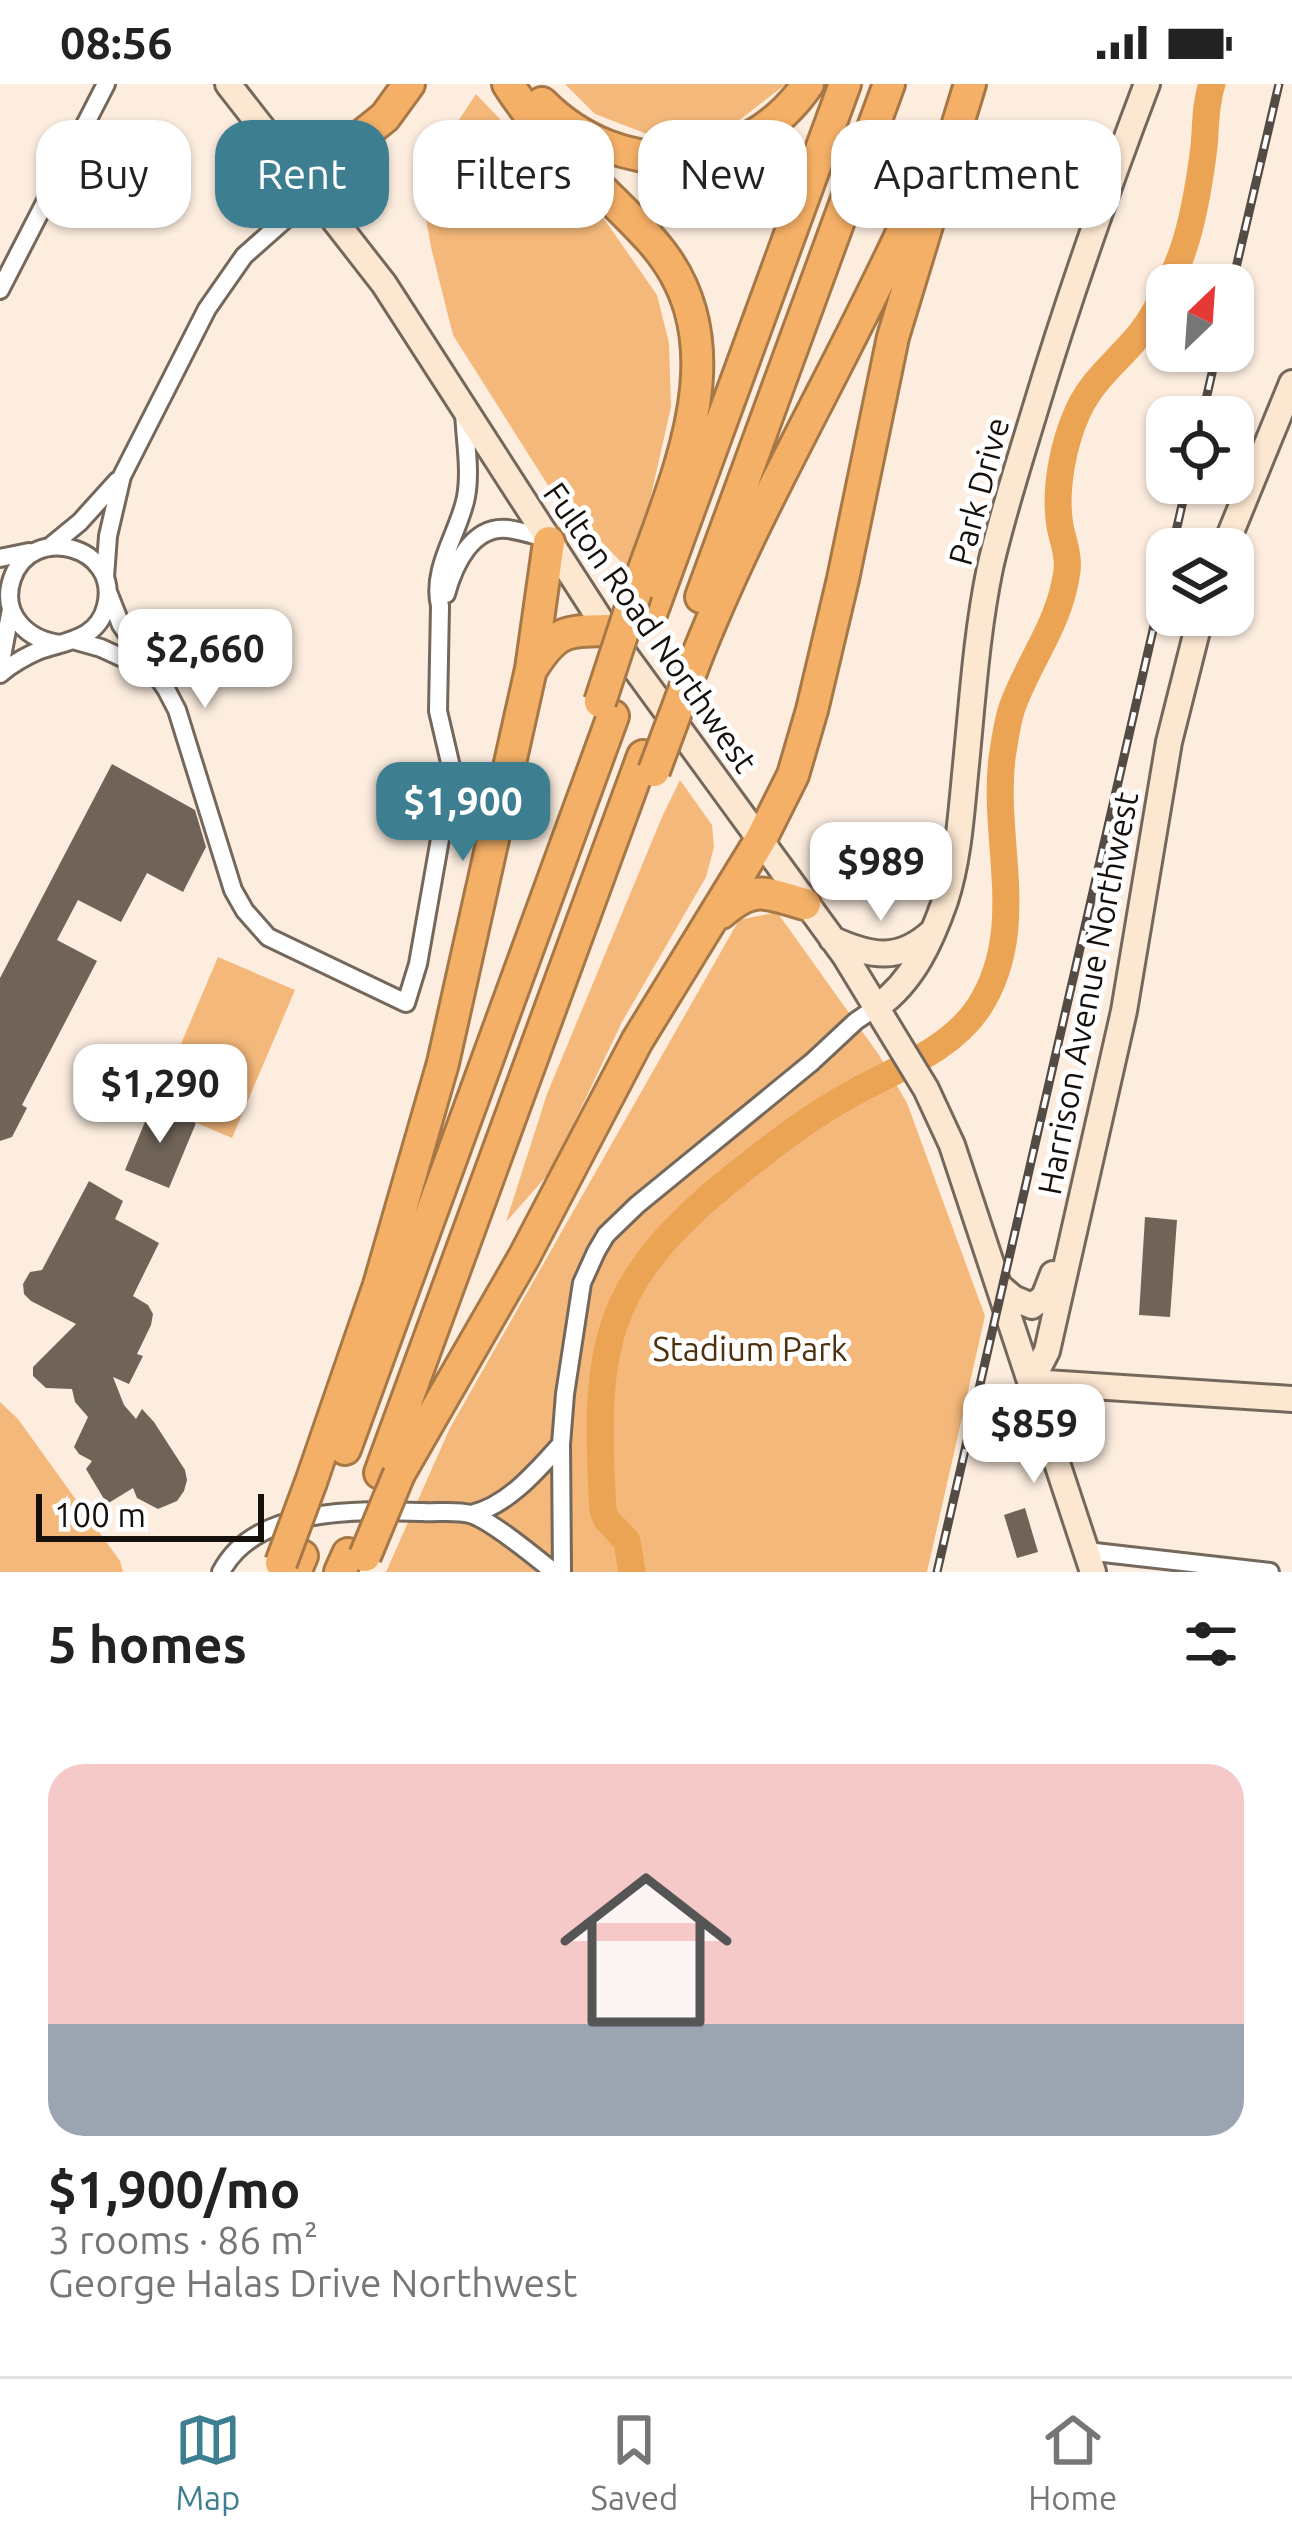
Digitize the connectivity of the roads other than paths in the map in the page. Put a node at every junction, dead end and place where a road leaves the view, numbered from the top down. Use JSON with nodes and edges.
{"nodes":[{"id":1,"x":106,"y":84,"type":"edge"},
{"id":2,"x":228,"y":84,"type":"edge"},
{"id":3,"x":409,"y":84,"type":"edge"},
{"id":4,"x":508,"y":84,"type":"edge"},
{"id":5,"x":526,"y":84,"type":"edge"},
{"id":6,"x":808,"y":84,"type":"edge"},
{"id":7,"x":844,"y":84,"type":"edge"},
{"id":8,"x":889,"y":84,"type":"edge"},
{"id":9,"x":969,"y":84,"type":"edge"},
{"id":10,"x":1148,"y":84,"type":"edge"},
{"id":11,"x":256,"y":120,"type":"edge"},
{"id":12,"x":381,"y":120,"type":"edge"},
{"id":13,"x":276,"y":228,"type":"edge"},
{"id":14,"x":341,"y":228,"type":"edge"},
{"id":15,"x":0,"y":290,"type":"edge"},
{"id":16,"x":1292,"y":383,"type":"edge"},
{"id":17,"x":464,"y":410,"type":"junction"},
{"id":18,"x":122,"y":476,"type":"junction"},
{"id":19,"x":1232,"y":528,"type":"edge"},
{"id":20,"x":456,"y":530,"type":"junction"},
{"id":21,"x":474,"y":539,"type":"junction"},
{"id":22,"x":548,"y":540,"type":"junction"},
{"id":23,"x":44,"y":548,"type":"junction"},
{"id":24,"x":0,"y":558,"type":"edge"},
{"id":25,"x":106,"y":584,"type":"junction"},
{"id":26,"x":7,"y":595,"type":"edge"},
{"id":27,"x":643,"y":603,"type":"junction"},
{"id":28,"x":440,"y":605,"type":"junction"},
{"id":29,"x":607,"y":630,"type":"junction"},
{"id":30,"x":1196,"y":636,"type":"edge"},
{"id":31,"x":68,"y":642,"type":"junction"},
{"id":32,"x":686,"y":661,"type":"junction"},
{"id":33,"x":531,"y":669,"type":"junction"},
{"id":34,"x":0,"y":670,"type":"edge"},
{"id":35,"x":152,"y":671,"type":"junction"},
{"id":36,"x":761,"y":839,"type":"junction"},
{"id":37,"x":805,"y":904,"type":"junction"},
{"id":38,"x":712,"y":920,"type":"junction"},
{"id":39,"x":934,"y":930,"type":"junction"},
{"id":40,"x":832,"y":939,"type":"junction"},
{"id":41,"x":882,"y":1014,"type":"junction"},
{"id":42,"x":1082,"y":1196,"type":"junction"},
{"id":43,"x":999,"y":1286,"type":"junction"},
{"id":44,"x":1031,"y":1382,"type":"junction"},
{"id":45,"x":1292,"y":1400,"type":"edge"},
{"id":46,"x":561,"y":1444,"type":"junction"},
{"id":47,"x":389,"y":1474,"type":"junction"},
{"id":48,"x":323,"y":1479,"type":"junction"},
{"id":49,"x":471,"y":1514,"type":"junction"},
{"id":50,"x":1090,"y":1562,"type":"edge"},
{"id":51,"x":353,"y":1564,"type":"edge"},
{"id":52,"x":225,"y":1565,"type":"edge"},
{"id":53,"x":289,"y":1566,"type":"edge"},
{"id":54,"x":558,"y":1572,"type":"edge"},
{"id":55,"x":1270,"y":1572,"type":"edge"}],
"edges":[{"from":1,"to":15,"type":"street"},
{"from":2,"to":11,"type":"main road","name":"Fulton Road Northwest"},
{"from":3,"to":12,"type":"highway"},
{"from":4,"to":27,"type":"highway"},
{"from":5,"to":6,"type":"highway"},
{"from":7,"to":27,"type":"highway"},
{"from":8,"to":32,"type":"highway"},
{"from":9,"to":32,"type":"highway"},
{"from":9,"to":36,"type":"highway"},
{"from":10,"to":39,"type":"main road","name":"Park Drive"},
{"from":13,"to":18,"type":"street"},
{"from":14,"to":17,"type":"main road","name":"Fulton Road Northwest"},
{"from":16,"to":19,"type":"main road"},
{"from":17,"to":20,"type":"street"},
{"from":17,"to":22,"type":"main road","name":"Fulton Road Northwest"},
{"from":18,"to":23,"type":"street"},
{"from":18,"to":25,"type":"street"},
{"from":20,"to":21,"type":"street"},
{"from":20,"to":28,"type":"street"},
{"from":21,"to":22,"type":"street"},
{"from":21,"to":28,"type":"street"},
{"from":22,"to":29,"type":"main road","name":"Fulton Road Northwest"},
{"from":22,"to":33,"type":"highway"},
{"from":23,"to":24,"type":"street"},
{"from":23,"to":25,"type":"street"},
{"from":23,"to":26,"type":"street"},
{"from":25,"to":31,"type":"street"},
{"from":25,"to":35,"type":"street"},
{"from":26,"to":31,"type":"street"},
{"from":26,"to":34,"type":"street"},
{"from":27,"to":48,"type":"highway"},
{"from":28,"to":35,"type":"street"},
{"from":29,"to":33,"type":"highway"},
{"from":29,"to":36,"type":"main road","name":"Fulton Road Northwest"},
{"from":30,"to":42,"type":"main road","name":"Harrison Avenue Northwest"},
{"from":31,"to":34,"type":"street"},
{"from":31,"to":35,"type":"street"},
{"from":32,"to":47,"type":"highway"},
{"from":33,"to":48,"type":"highway"},
{"from":36,"to":37,"type":"main road","name":"Fulton Road Northwest"},
{"from":36,"to":38,"type":"highway"},
{"from":37,"to":38,"type":"highway"},
{"from":37,"to":40,"type":"main road","name":"Fulton Road Northwest"},
{"from":38,"to":47,"type":"highway"},
{"from":39,"to":40,"type":"main road"},
{"from":39,"to":41,"type":"main road","name":"Park Drive"},
{"from":40,"to":41,"type":"main road","name":"Fulton Road Northwest"},
{"from":41,"to":43,"type":"main road","name":"Fulton Road Northwest"},
{"from":41,"to":46,"type":"street"},
{"from":42,"to":43,"type":"main road"},
{"from":42,"to":44,"type":"main road","name":"Harrison Avenue Northwest"},
{"from":43,"to":44,"type":"main road","name":"Fulton Road Northwest"},
{"from":44,"to":45,"type":"main road"},
{"from":44,"to":50,"type":"main road","name":"Fulton Road Northwest"},
{"from":46,"to":49,"type":"street"},
{"from":46,"to":54,"type":"street"},
{"from":47,"to":51,"type":"highway","bridge":true},
{"from":48,"to":53,"type":"highway"},
{"from":49,"to":52,"type":"street"},
{"from":49,"to":54,"type":"street"},
{"from":50,"to":55,"type":"street"}]}
